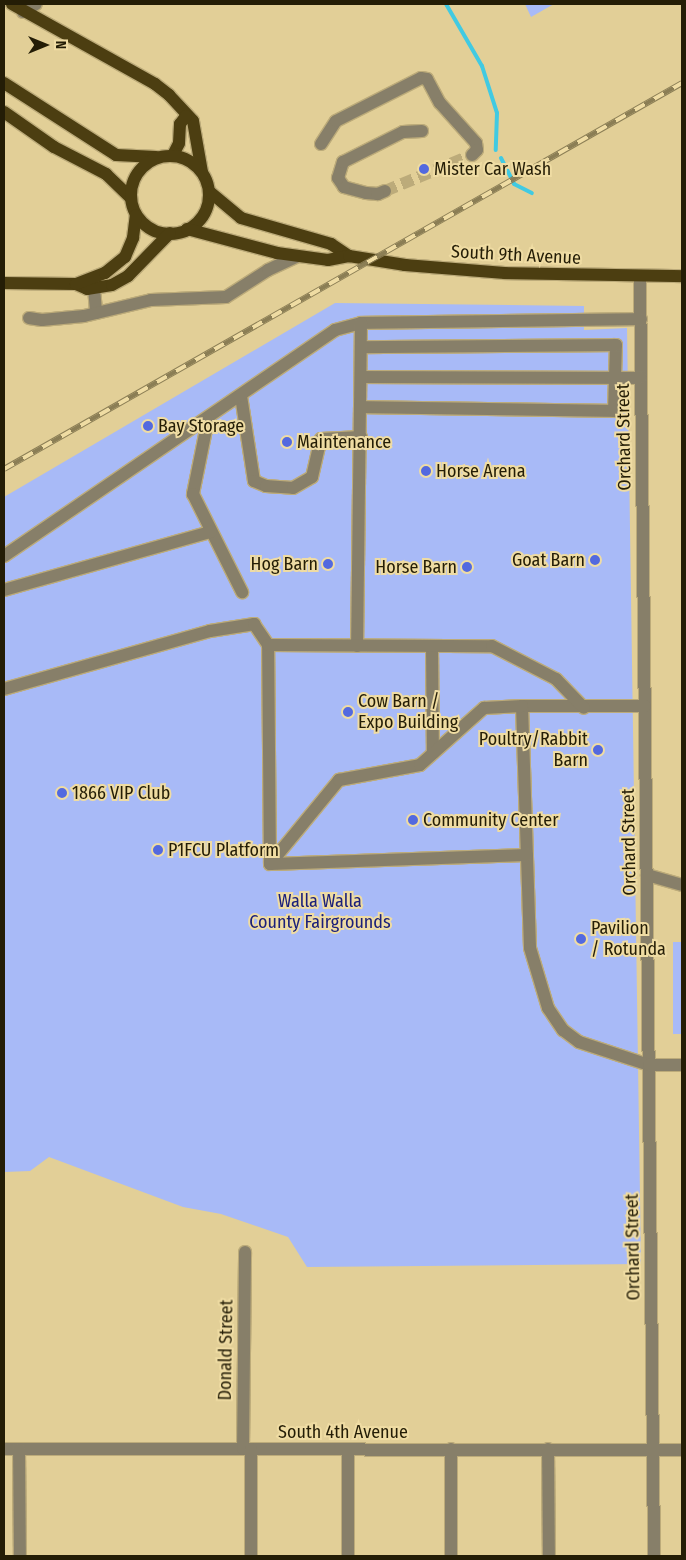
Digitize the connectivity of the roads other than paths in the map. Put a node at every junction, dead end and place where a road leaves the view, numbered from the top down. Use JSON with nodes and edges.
{"nodes":[{"id":1,"x":12,"y":4,"type":"edge"},
{"id":2,"x":36,"y":4,"type":"edge"},
{"id":3,"x":23,"y":12,"type":"junction"},
{"id":4,"x":4,"y":83,"type":"edge"},
{"id":5,"x":4,"y":112,"type":"edge"},
{"id":6,"x":186,"y":116,"type":"junction"},
{"id":7,"x":422,"y":131,"type":"dead end"},
{"id":8,"x":321,"y":144,"type":"dead end"},
{"id":9,"x":173,"y":155,"type":"junction"},
{"id":10,"x":472,"y":155,"type":"dead end"},
{"id":11,"x":156,"y":157,"type":"junction"},
{"id":12,"x":202,"y":172,"type":"junction"},
{"id":13,"x":385,"y":191,"type":"tunnel mouth"},
{"id":14,"x":210,"y":192,"type":"junction"},
{"id":15,"x":130,"y":197,"type":"junction"},
{"id":16,"x":136,"y":214,"type":"junction"},
{"id":17,"x":187,"y":228,"type":"junction"},
{"id":18,"x":170,"y":233,"type":"junction"},
{"id":19,"x":298,"y":256,"type":"junction"},
{"id":20,"x":349,"y":256,"type":"junction"},
{"id":21,"x":682,"y":276,"type":"edge"},
{"id":22,"x":640,"y":277,"type":"junction"},
{"id":23,"x":4,"y":283,"type":"edge"},
{"id":24,"x":76,"y":284,"type":"junction"},
{"id":25,"x":94,"y":288,"type":"junction"},
{"id":26,"x":96,"y":313,"type":"junction"},
{"id":27,"x":29,"y":318,"type":"dead end"},
{"id":28,"x":641,"y":320,"type":"junction"},
{"id":29,"x":361,"y":323,"type":"junction"},
{"id":30,"x":362,"y":347,"type":"junction"},
{"id":31,"x":362,"y":377,"type":"junction"},
{"id":32,"x":615,"y":378,"type":"junction"},
{"id":33,"x":641,"y":378,"type":"junction"},
{"id":34,"x":241,"y":396,"type":"junction"},
{"id":35,"x":361,"y":408,"type":"junction"},
{"id":36,"x":208,"y":420,"type":"junction"},
{"id":37,"x":361,"y":437,"type":"junction"},
{"id":38,"x":211,"y":532,"type":"junction"},
{"id":39,"x":4,"y":556,"type":"edge"},
{"id":40,"x":4,"y":590,"type":"edge"},
{"id":41,"x":242,"y":592,"type":"dead end"},
{"id":42,"x":268,"y":645,"type":"junction"},
{"id":43,"x":357,"y":646,"type":"junction"},
{"id":44,"x":432,"y":646,"type":"junction"},
{"id":45,"x":4,"y":689,"type":"edge"},
{"id":46,"x":522,"y":706,"type":"junction"},
{"id":47,"x":645,"y":706,"type":"junction"},
{"id":48,"x":584,"y":708,"type":"junction"},
{"id":49,"x":433,"y":753,"type":"junction"},
{"id":50,"x":527,"y":855,"type":"junction"},
{"id":51,"x":270,"y":864,"type":"junction"},
{"id":52,"x":647,"y":875,"type":"junction"},
{"id":53,"x":682,"y":884,"type":"edge"},
{"id":54,"x":649,"y":1065,"type":"junction"},
{"id":55,"x":682,"y":1065,"type":"edge"},
{"id":56,"x":245,"y":1252,"type":"dead end"},
{"id":57,"x":4,"y":1449,"type":"edge"},
{"id":58,"x":19,"y":1449,"type":"junction"},
{"id":59,"x":247,"y":1449,"type":"junction"},
{"id":60,"x":348,"y":1449,"type":"junction"},
{"id":61,"x":451,"y":1449,"type":"junction"},
{"id":62,"x":548,"y":1449,"type":"junction"},
{"id":63,"x":652,"y":1450,"type":"junction"},
{"id":64,"x":682,"y":1450,"type":"edge"},
{"id":65,"x":20,"y":1556,"type":"edge"},
{"id":66,"x":251,"y":1556,"type":"edge"},
{"id":67,"x":348,"y":1556,"type":"edge"},
{"id":68,"x":451,"y":1556,"type":"edge"},
{"id":69,"x":549,"y":1556,"type":"edge"},
{"id":70,"x":654,"y":1556,"type":"edge"}],
"edges":[{"from":1,"to":3,"type":"main road"},
{"from":2,"to":3,"type":"street"},
{"from":3,"to":6,"type":"main road"},
{"from":4,"to":11,"type":"main road"},
{"from":5,"to":15,"type":"main road"},
{"from":6,"to":9,"type":"main road"},
{"from":6,"to":12,"type":"main road"},
{"from":7,"to":13,"type":"street"},
{"from":8,"to":10,"type":"street"},
{"from":9,"to":11,"type":"main road"},
{"from":9,"to":12,"type":"main road"},
{"from":11,"to":15,"type":"main road"},
{"from":12,"to":14,"type":"main road"},
{"from":14,"to":17,"type":"main road"},
{"from":14,"to":20,"type":"main road","name":"South 9th Avenue"},
{"from":15,"to":16,"type":"main road"},
{"from":16,"to":18,"type":"main road"},
{"from":16,"to":24,"type":"main road"},
{"from":17,"to":18,"type":"main road"},
{"from":17,"to":19,"type":"main road","name":"South 9th Avenue"},
{"from":18,"to":25,"type":"main road"},
{"from":19,"to":20,"type":"main road","name":"South 9th Avenue"},
{"from":19,"to":26,"type":"street"},
{"from":20,"to":22,"type":"main road","name":"South 9th Avenue"},
{"from":21,"to":22,"type":"main road","name":"South 9th Avenue"},
{"from":22,"to":28,"type":"street","name":"Orchard Street"},
{"from":23,"to":24,"type":"main road"},
{"from":24,"to":25,"type":"main road"},
{"from":25,"to":26,"type":"street"},
{"from":26,"to":27,"type":"street"},
{"from":28,"to":29,"type":"street"},
{"from":28,"to":33,"type":"street","name":"Orchard Street"},
{"from":29,"to":30,"type":"street"},
{"from":29,"to":34,"type":"street"},
{"from":30,"to":31,"type":"street"},
{"from":30,"to":32,"type":"street"},
{"from":31,"to":32,"type":"street"},
{"from":31,"to":35,"type":"street"},
{"from":32,"to":33,"type":"street"},
{"from":32,"to":35,"type":"street"},
{"from":33,"to":47,"type":"street","name":"Orchard Street"},
{"from":34,"to":36,"type":"street"},
{"from":34,"to":37,"type":"street"},
{"from":35,"to":37,"type":"street"},
{"from":36,"to":38,"type":"street"},
{"from":36,"to":39,"type":"street"},
{"from":37,"to":43,"type":"street"},
{"from":38,"to":40,"type":"street"},
{"from":38,"to":41,"type":"street"},
{"from":42,"to":43,"type":"street"},
{"from":42,"to":45,"type":"street"},
{"from":42,"to":51,"type":"street"},
{"from":43,"to":44,"type":"street"},
{"from":44,"to":48,"type":"street"},
{"from":44,"to":49,"type":"street"},
{"from":46,"to":48,"type":"street"},
{"from":46,"to":49,"type":"street"},
{"from":46,"to":50,"type":"street"},
{"from":47,"to":48,"type":"street"},
{"from":47,"to":52,"type":"street","name":"Orchard Street"},
{"from":49,"to":51,"type":"street"},
{"from":50,"to":51,"type":"street"},
{"from":50,"to":54,"type":"street"},
{"from":52,"to":53,"type":"street"},
{"from":52,"to":54,"type":"street","name":"Orchard Street"},
{"from":54,"to":55,"type":"street"},
{"from":54,"to":63,"type":"street","name":"Orchard Street"},
{"from":56,"to":59,"type":"street","name":"Donald Street"},
{"from":57,"to":58,"type":"street","name":"South 4th Avenue"},
{"from":58,"to":59,"type":"street","name":"South 4th Avenue"},
{"from":58,"to":65,"type":"street"},
{"from":59,"to":60,"type":"street","name":"South 4th Avenue"},
{"from":59,"to":66,"type":"street","name":"Donald Street"},
{"from":60,"to":61,"type":"street","name":"South 4th Avenue"},
{"from":60,"to":67,"type":"street"},
{"from":61,"to":62,"type":"street","name":"South 4th Avenue"},
{"from":61,"to":68,"type":"street"},
{"from":62,"to":63,"type":"street","name":"South 4th Avenue"},
{"from":62,"to":69,"type":"street"},
{"from":63,"to":64,"type":"street","name":"South 4th Avenue"},
{"from":63,"to":70,"type":"street","name":"Orchard Street"}]}
